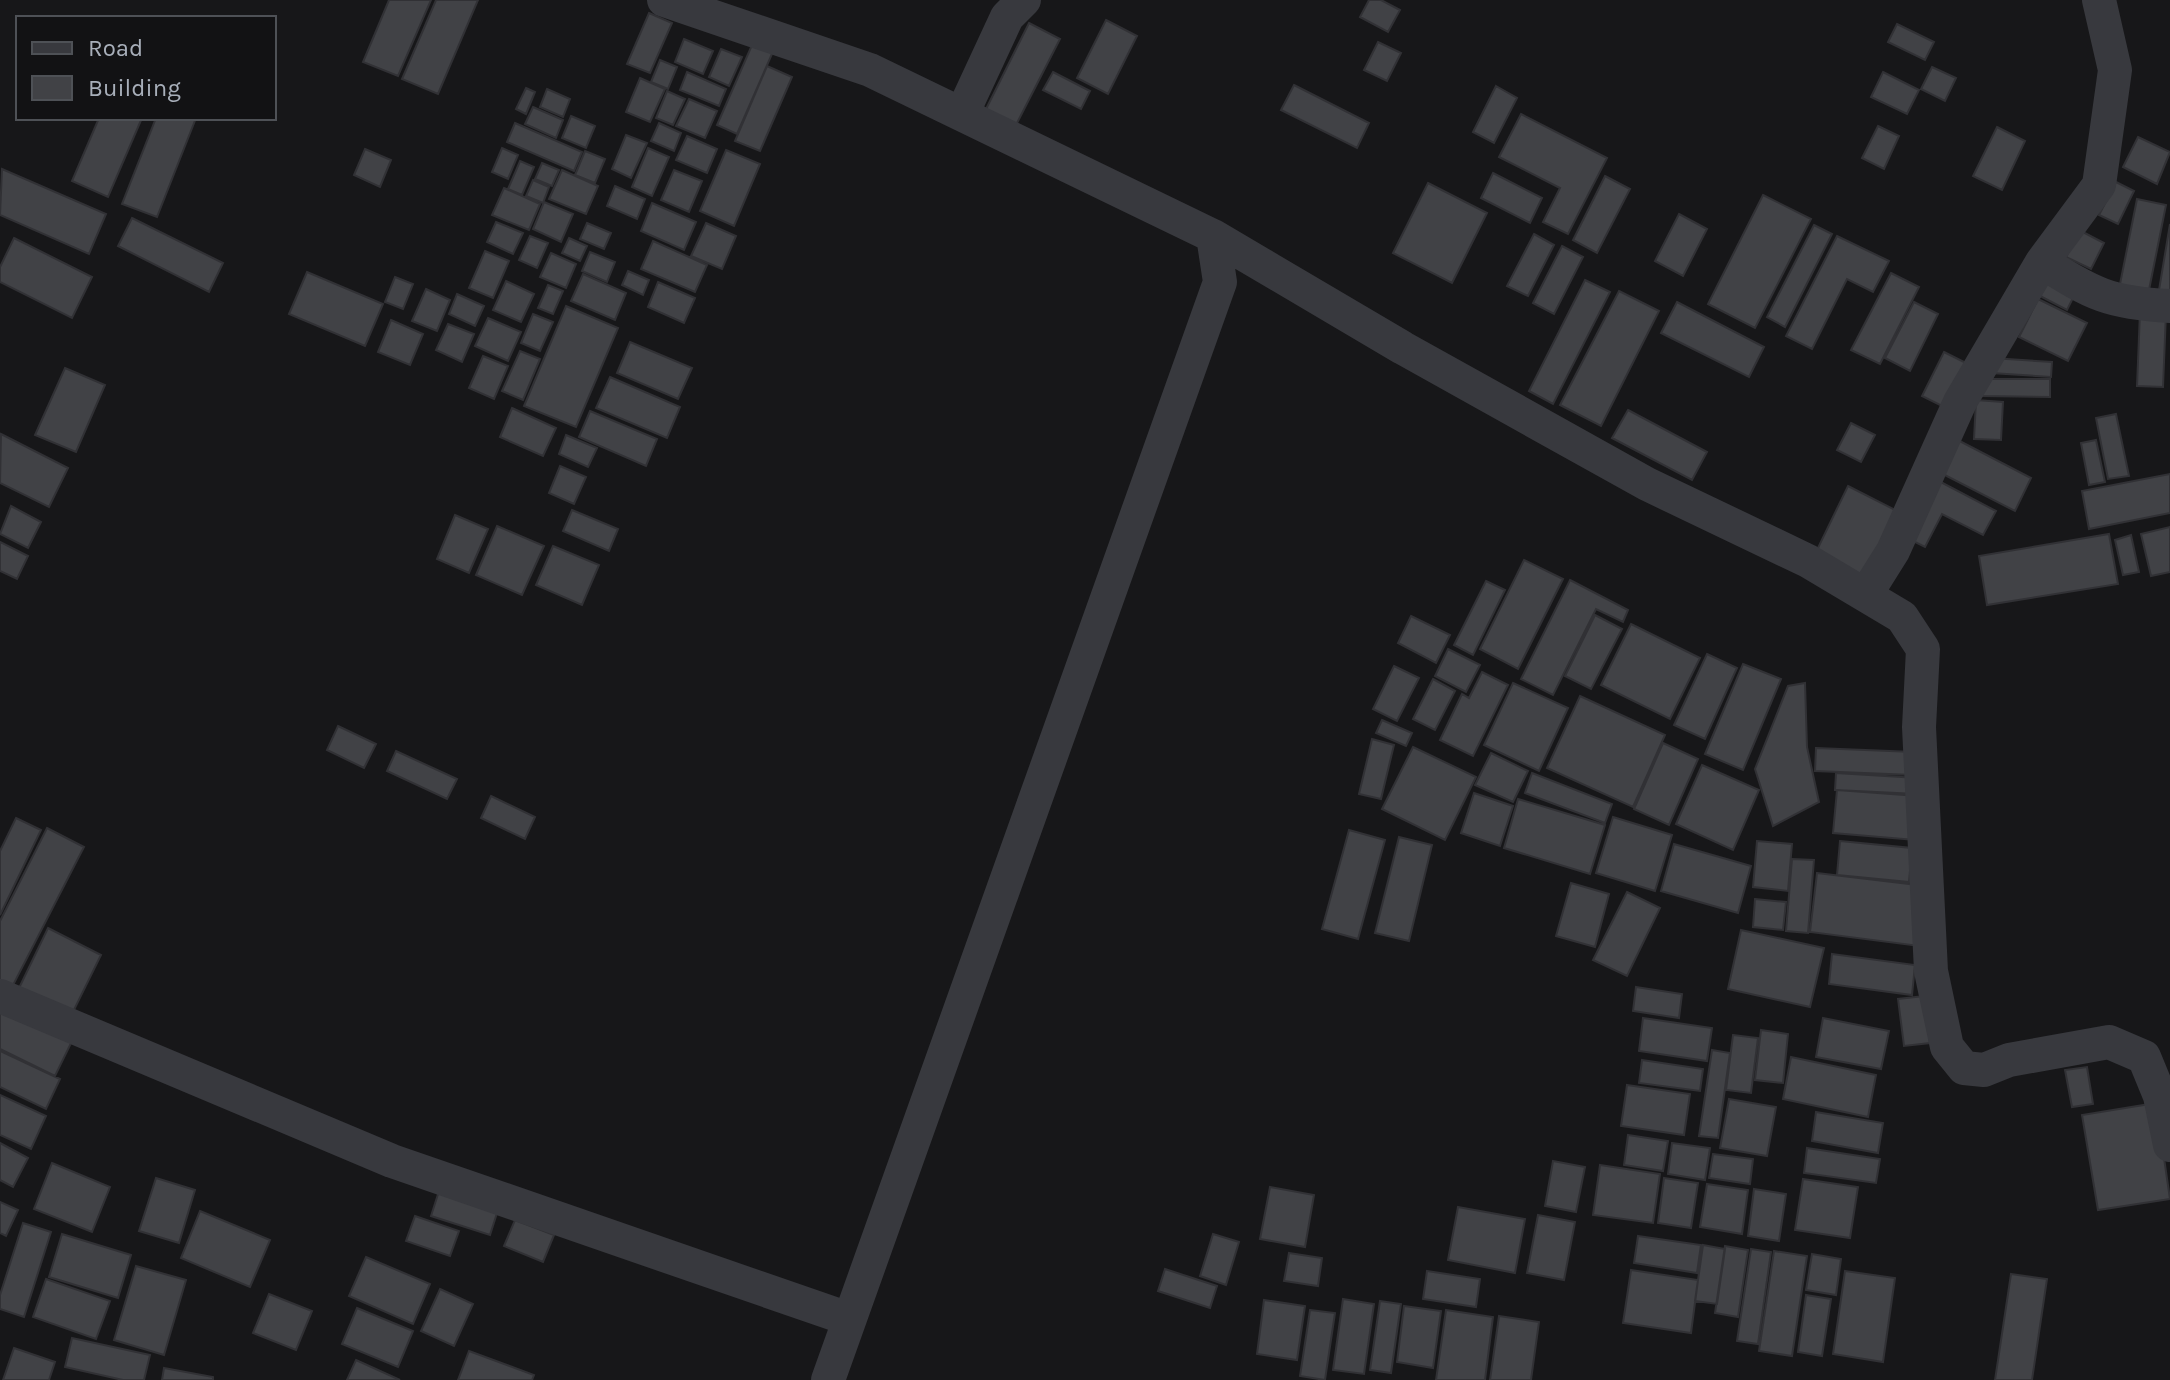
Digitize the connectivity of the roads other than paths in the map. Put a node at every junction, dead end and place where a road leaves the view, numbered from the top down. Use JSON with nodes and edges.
{"nodes":[{"id":1,"x":664,"y":0,"type":"edge"},
{"id":2,"x":1024,"y":0,"type":"edge"},
{"id":3,"x":2099,"y":0,"type":"edge"},
{"id":4,"x":962,"y":114,"type":"junction"},
{"id":5,"x":1213,"y":236,"type":"junction"},
{"id":6,"x":2042,"y":262,"type":"junction"},
{"id":7,"x":2170,"y":306,"type":"edge"},
{"id":8,"x":1866,"y":594,"type":"junction"},
{"id":9,"x":0,"y":996,"type":"edge"},
{"id":10,"x":2170,"y":1145,"type":"edge"},
{"id":11,"x":849,"y":1319,"type":"junction"},
{"id":12,"x":828,"y":1380,"type":"edge"}],
"edges":[{"from":1,"to":4,"type":"street"},
{"from":2,"to":4,"type":"street"},
{"from":3,"to":6,"type":"street"},
{"from":4,"to":5,"type":"street"},
{"from":5,"to":8,"type":"street"},
{"from":5,"to":11,"type":"street"},
{"from":6,"to":7,"type":"street"},
{"from":6,"to":8,"type":"street"},
{"from":8,"to":10,"type":"street"},
{"from":9,"to":11,"type":"street"},
{"from":11,"to":12,"type":"street"}]}
